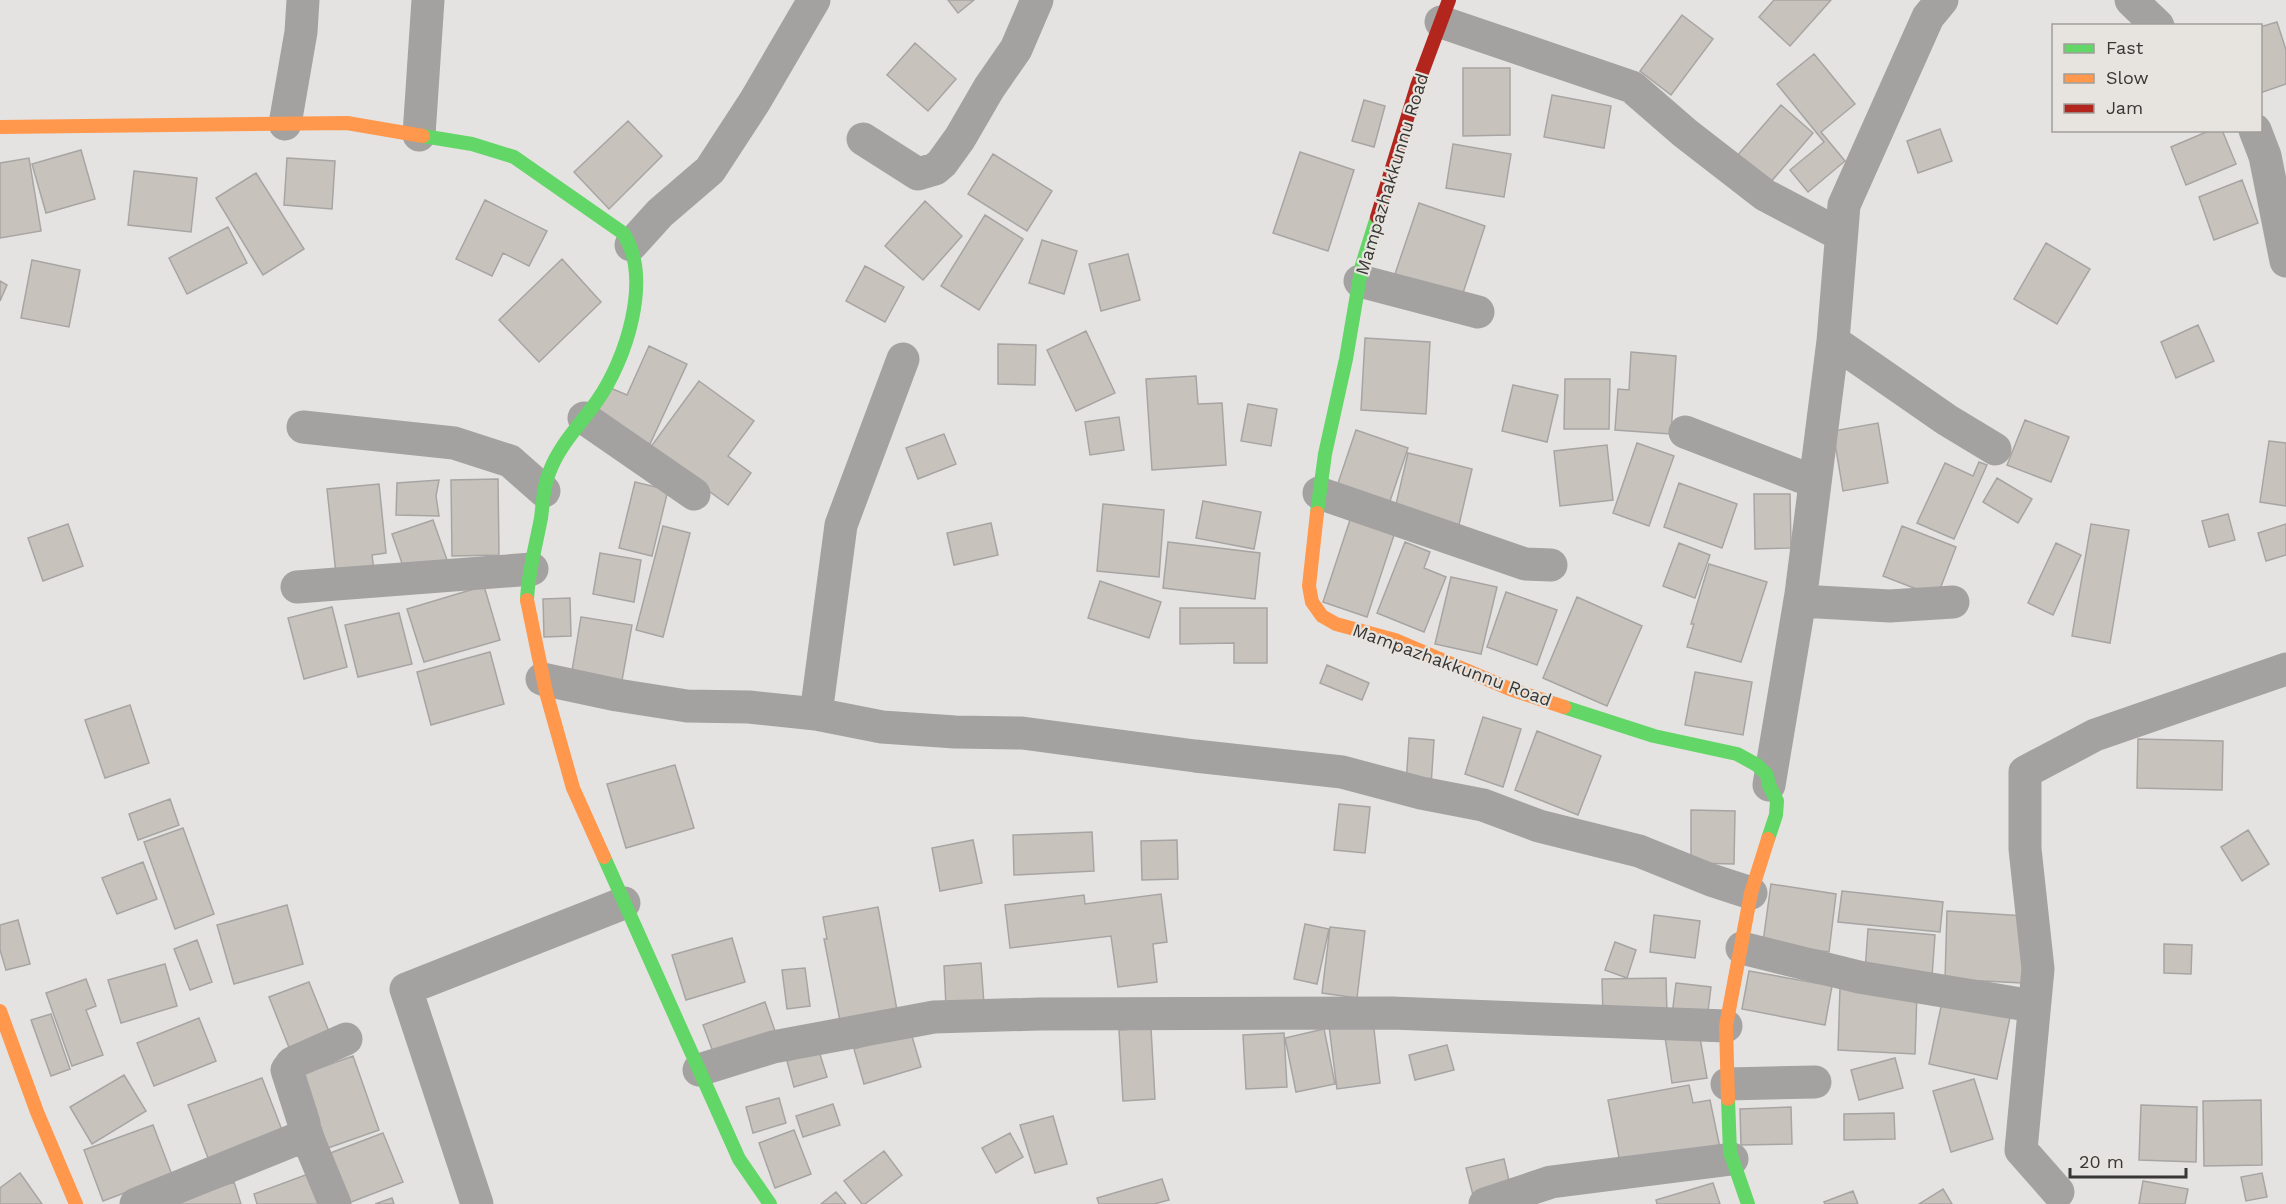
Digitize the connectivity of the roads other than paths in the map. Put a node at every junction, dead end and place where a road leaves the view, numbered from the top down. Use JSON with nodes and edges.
{"nodes":[{"id":1,"x":303,"y":0,"type":"edge"},
{"id":2,"x":428,"y":0,"type":"edge"},
{"id":3,"x":814,"y":0,"type":"edge"},
{"id":4,"x":1037,"y":0,"type":"edge"},
{"id":5,"x":1942,"y":0,"type":"edge"},
{"id":6,"x":2131,"y":0,"type":"edge"},
{"id":7,"x":1445,"y":11,"type":"edge"},
{"id":8,"x":2156,"y":24,"type":"edge"},
{"id":9,"x":285,"y":124,"type":"junction"},
{"id":10,"x":0,"y":127,"type":"edge"},
{"id":11,"x":2256,"y":132,"type":"edge"},
{"id":12,"x":419,"y":135,"type":"junction"},
{"id":13,"x":863,"y":139,"type":"dead end"},
{"id":14,"x":1841,"y":236,"type":"junction"},
{"id":15,"x":631,"y":245,"type":"junction"},
{"id":16,"x":2286,"y":261,"type":"edge"},
{"id":17,"x":1360,"y":281,"type":"junction"},
{"id":18,"x":1478,"y":312,"type":"dead end"},
{"id":19,"x":1833,"y":341,"type":"junction"},
{"id":20,"x":903,"y":359,"type":"dead end"},
{"id":21,"x":584,"y":418,"type":"junction"},
{"id":22,"x":303,"y":427,"type":"dead end"},
{"id":23,"x":1685,"y":432,"type":"dead end"},
{"id":24,"x":1995,"y":449,"type":"dead end"},
{"id":25,"x":1815,"y":482,"type":"junction"},
{"id":26,"x":544,"y":491,"type":"junction"},
{"id":27,"x":1319,"y":493,"type":"junction"},
{"id":28,"x":693,"y":494,"type":"dead end"},
{"id":29,"x":1551,"y":565,"type":"dead end"},
{"id":30,"x":532,"y":570,"type":"junction"},
{"id":31,"x":297,"y":587,"type":"dead end"},
{"id":32,"x":1800,"y":602,"type":"junction"},
{"id":33,"x":1953,"y":602,"type":"dead end"},
{"id":34,"x":2286,"y":669,"type":"edge"},
{"id":35,"x":542,"y":679,"type":"junction"},
{"id":36,"x":816,"y":714,"type":"junction"},
{"id":37,"x":1769,"y":785,"type":"junction"},
{"id":38,"x":1751,"y":893,"type":"junction"},
{"id":39,"x":624,"y":903,"type":"junction"},
{"id":40,"x":1742,"y":948,"type":"junction"},
{"id":41,"x":2033,"y":1006,"type":"junction"},
{"id":42,"x":0,"y":1011,"type":"edge"},
{"id":43,"x":1726,"y":1026,"type":"junction"},
{"id":44,"x":346,"y":1039,"type":"dead end"},
{"id":45,"x":699,"y":1070,"type":"junction"},
{"id":46,"x":1815,"y":1082,"type":"dead end"},
{"id":47,"x":1727,"y":1084,"type":"junction"},
{"id":48,"x":304,"y":1129,"type":"junction"},
{"id":49,"x":1732,"y":1159,"type":"junction"},
{"id":50,"x":2058,"y":1192,"type":"dead end"},
{"id":51,"x":76,"y":1204,"type":"edge"},
{"id":52,"x":136,"y":1204,"type":"edge"},
{"id":53,"x":335,"y":1204,"type":"edge"},
{"id":54,"x":477,"y":1204,"type":"edge"},
{"id":55,"x":770,"y":1204,"type":"edge"},
{"id":56,"x":1485,"y":1204,"type":"edge"},
{"id":57,"x":1748,"y":1204,"type":"edge"}],
"edges":[{"from":1,"to":9,"type":"street"},
{"from":2,"to":12,"type":"street"},
{"from":3,"to":15,"type":"street"},
{"from":4,"to":13,"type":"street"},
{"from":5,"to":14,"type":"street"},
{"from":6,"to":8,"type":"street"},
{"from":7,"to":14,"type":"street"},
{"from":7,"to":17,"type":"street","name":"Mampazhakkunnu Road"},
{"from":9,"to":10,"type":"street"},
{"from":9,"to":12,"type":"street"},
{"from":11,"to":16,"type":"street"},
{"from":12,"to":15,"type":"street"},
{"from":14,"to":19,"type":"street"},
{"from":15,"to":21,"type":"street"},
{"from":17,"to":18,"type":"street"},
{"from":17,"to":27,"type":"street","name":"Mampazhakkunnu Road"},
{"from":19,"to":24,"type":"street"},
{"from":19,"to":25,"type":"street"},
{"from":20,"to":36,"type":"street"},
{"from":21,"to":26,"type":"street"},
{"from":21,"to":28,"type":"street"},
{"from":22,"to":26,"type":"street"},
{"from":23,"to":25,"type":"street"},
{"from":25,"to":32,"type":"street"},
{"from":26,"to":30,"type":"street"},
{"from":27,"to":29,"type":"street"},
{"from":27,"to":37,"type":"street","name":"Mampazhakkunnu Road"},
{"from":30,"to":31,"type":"street"},
{"from":30,"to":35,"type":"street"},
{"from":32,"to":33,"type":"street"},
{"from":32,"to":37,"type":"street"},
{"from":34,"to":41,"type":"street"},
{"from":35,"to":36,"type":"street"},
{"from":35,"to":39,"type":"street"},
{"from":36,"to":38,"type":"street"},
{"from":37,"to":38,"type":"street","name":"Mampazhakkunnu Road"},
{"from":38,"to":40,"type":"street","name":"Mampazhakkunnu Road"},
{"from":39,"to":45,"type":"street"},
{"from":39,"to":54,"type":"street"},
{"from":40,"to":41,"type":"street"},
{"from":40,"to":43,"type":"street","name":"Mampazhakkunnu Road"},
{"from":41,"to":50,"type":"street"},
{"from":42,"to":51,"type":"street"},
{"from":43,"to":45,"type":"street"},
{"from":43,"to":47,"type":"street","name":"Mampazhakkunnu Road"},
{"from":44,"to":48,"type":"street"},
{"from":45,"to":55,"type":"street"},
{"from":46,"to":47,"type":"street"},
{"from":47,"to":49,"type":"street","name":"Mampazhakkunnu Road"},
{"from":48,"to":52,"type":"street"},
{"from":48,"to":53,"type":"street"},
{"from":49,"to":56,"type":"street"},
{"from":49,"to":57,"type":"street","name":"Mampazhakkunnu Road"}]}
